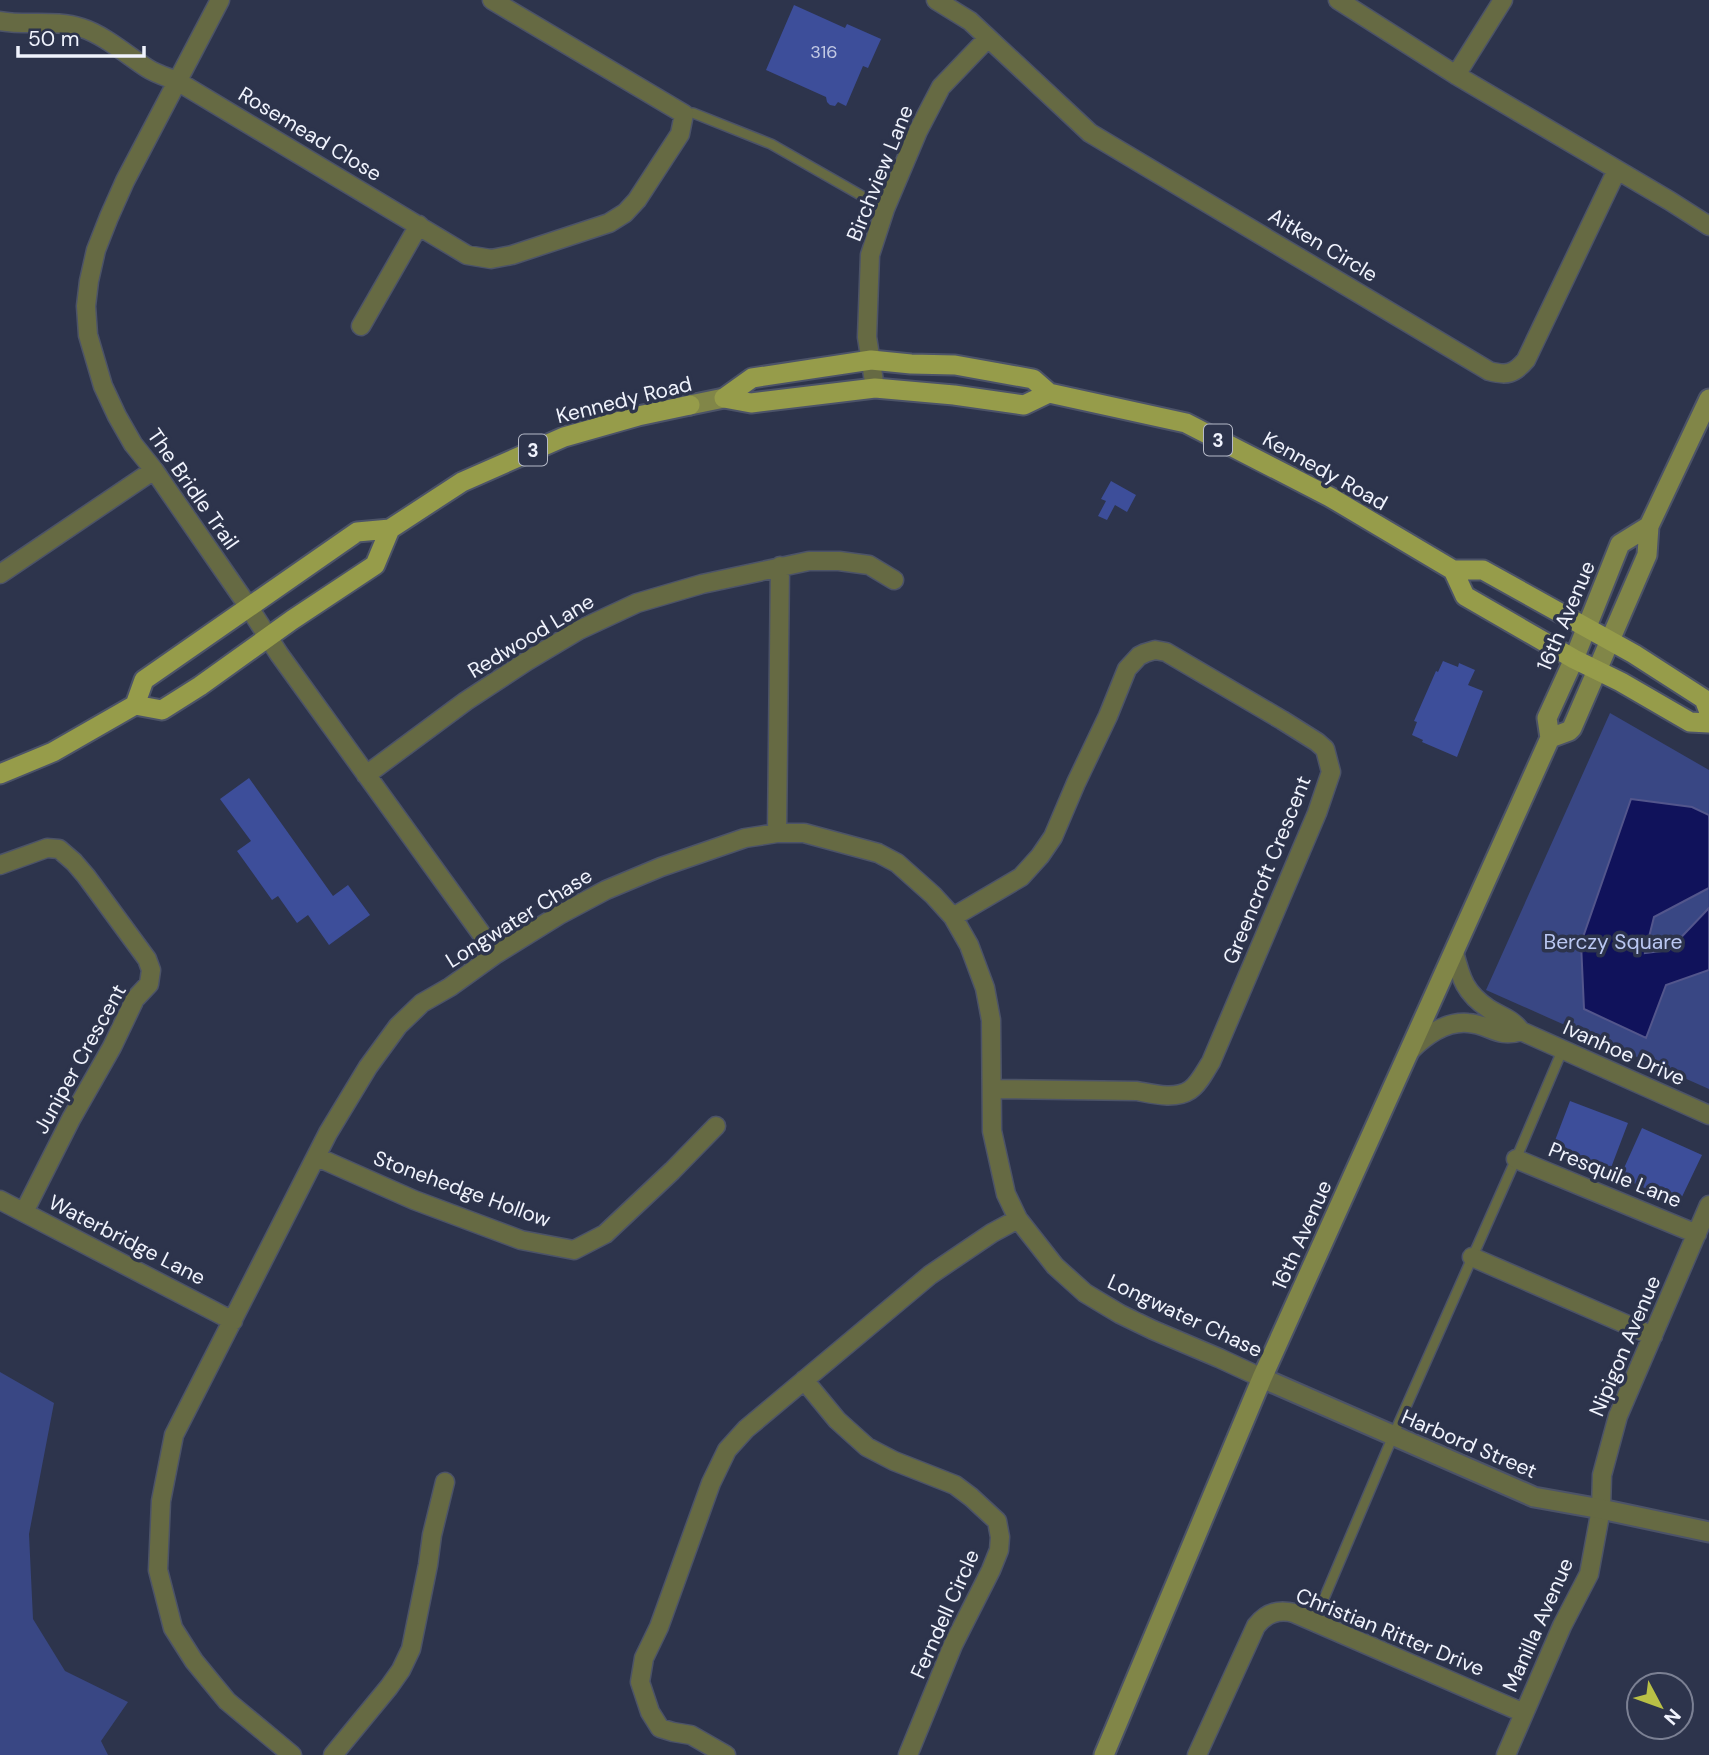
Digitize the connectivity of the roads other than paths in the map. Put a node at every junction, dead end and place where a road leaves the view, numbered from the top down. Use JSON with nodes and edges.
{"nodes":[{"id":1,"x":220,"y":0,"type":"edge"},
{"id":2,"x":492,"y":0,"type":"edge"},
{"id":3,"x":936,"y":0,"type":"edge"},
{"id":4,"x":1338,"y":0,"type":"edge"},
{"id":5,"x":1503,"y":0,"type":"edge"},
{"id":6,"x":0,"y":21,"type":"edge"},
{"id":7,"x":988,"y":38,"type":"junction"},
{"id":8,"x":1456,"y":75,"type":"junction"},
{"id":9,"x":177,"y":81,"type":"junction"},
{"id":10,"x":684,"y":114,"type":"junction"},
{"id":11,"x":1617,"y":170,"type":"junction"},
{"id":12,"x":885,"y":209,"type":"junction"},
{"id":13,"x":419,"y":225,"type":"junction"},
{"id":14,"x":1709,"y":226,"type":"edge"},
{"id":15,"x":360,"y":326,"type":"dead end"},
{"id":16,"x":871,"y":360,"type":"junction"},
{"id":17,"x":875,"y":388,"type":"junction"},
{"id":18,"x":1049,"y":393,"type":"junction"},
{"id":19,"x":724,"y":398,"type":"junction"},
{"id":20,"x":1709,"y":399,"type":"edge"},
{"id":21,"x":154,"y":470,"type":"junction"},
{"id":22,"x":1649,"y":526,"type":"junction"},
{"id":23,"x":390,"y":529,"type":"junction"},
{"id":24,"x":780,"y":566,"type":"junction"},
{"id":25,"x":1453,"y":570,"type":"junction"},
{"id":26,"x":0,"y":574,"type":"edge"},
{"id":27,"x":894,"y":580,"type":"dead end"},
{"id":28,"x":248,"y":607,"type":"junction"},
{"id":29,"x":1587,"y":627,"type":"junction"},
{"id":30,"x":267,"y":638,"type":"junction"},
{"id":31,"x":1610,"y":641,"type":"junction"},
{"id":32,"x":1574,"y":659,"type":"junction"},
{"id":33,"x":1597,"y":671,"type":"junction"},
{"id":34,"x":135,"y":705,"type":"junction"},
{"id":35,"x":1709,"y":712,"type":"edge"},
{"id":36,"x":1709,"y":723,"type":"edge"},
{"id":37,"x":1550,"y":737,"type":"junction"},
{"id":38,"x":0,"y":774,"type":"edge"},
{"id":39,"x":366,"y":775,"type":"junction"},
{"id":40,"x":777,"y":833,"type":"junction"},
{"id":41,"x":0,"y":865,"type":"edge"},
{"id":42,"x":953,"y":917,"type":"junction"},
{"id":43,"x":1454,"y":952,"type":"junction"},
{"id":44,"x":496,"y":954,"type":"junction"},
{"id":45,"x":1521,"y":1031,"type":"junction"},
{"id":46,"x":1562,"y":1051,"type":"junction"},
{"id":47,"x":1408,"y":1053,"type":"junction"},
{"id":48,"x":992,"y":1089,"type":"junction"},
{"id":49,"x":1709,"y":1115,"type":"edge"},
{"id":50,"x":716,"y":1126,"type":"dead end"},
{"id":51,"x":317,"y":1157,"type":"junction"},
{"id":52,"x":1516,"y":1159,"type":"junction"},
{"id":53,"x":0,"y":1200,"type":"edge"},
{"id":54,"x":1709,"y":1205,"type":"edge"},
{"id":55,"x":23,"y":1212,"type":"junction"},
{"id":56,"x":1018,"y":1219,"type":"junction"},
{"id":57,"x":1697,"y":1234,"type":"junction"},
{"id":58,"x":1472,"y":1258,"type":"junction"},
{"id":59,"x":233,"y":1321,"type":"junction"},
{"id":60,"x":1653,"y":1336,"type":"junction"},
{"id":61,"x":1262,"y":1378,"type":"junction"},
{"id":62,"x":804,"y":1380,"type":"junction"},
{"id":63,"x":1393,"y":1436,"type":"junction"},
{"id":64,"x":445,"y":1482,"type":"dead end"},
{"id":65,"x":1601,"y":1509,"type":"junction"},
{"id":66,"x":1709,"y":1532,"type":"edge"},
{"id":67,"x":1314,"y":1622,"type":"junction"},
{"id":68,"x":1524,"y":1713,"type":"junction"},
{"id":69,"x":292,"y":1755,"type":"edge"},
{"id":70,"x":333,"y":1755,"type":"edge"},
{"id":71,"x":726,"y":1755,"type":"edge"},
{"id":72,"x":908,"y":1755,"type":"edge"},
{"id":73,"x":1104,"y":1755,"type":"edge"},
{"id":74,"x":1197,"y":1755,"type":"edge"},
{"id":75,"x":1506,"y":1755,"type":"edge"}],
"edges":[{"from":1,"to":9,"type":"street","name":"The Bridle Trail"},
{"from":2,"to":10,"type":"street"},
{"from":3,"to":7,"type":"street","name":"Aitken Circle"},
{"from":4,"to":8,"type":"street"},
{"from":5,"to":8,"type":"street"},
{"from":6,"to":9,"type":"street","name":"Rosemead Close"},
{"from":7,"to":11,"type":"street","name":"Aitken Circle"},
{"from":7,"to":12,"type":"street","name":"Birchview Lane"},
{"from":8,"to":11,"type":"street"},
{"from":9,"to":13,"type":"street","name":"Rosemead Close"},
{"from":9,"to":21,"type":"street","name":"The Bridle Trail"},
{"from":10,"to":12,"type":"lane"},
{"from":10,"to":13,"type":"street","name":"Rosemead Close"},
{"from":11,"to":14,"type":"street"},
{"from":12,"to":16,"type":"street","name":"Birchview Lane"},
{"from":13,"to":15,"type":"street"},
{"from":16,"to":17,"type":"street","name":"Birchview Lane"},
{"from":16,"to":18,"type":"main road","name":"Kennedy Road","number":"3"},
{"from":16,"to":19,"type":"main road","name":"Kennedy Road","number":"3"},
{"from":17,"to":18,"type":"main road","name":"Kennedy Road","number":"3"},
{"from":17,"to":19,"type":"main road","name":"Kennedy Road","number":"3"},
{"from":18,"to":25,"type":"main road","name":"Kennedy Road","number":"3"},
{"from":19,"to":23,"type":"main road","name":"Kennedy Road","number":"3"},
{"from":20,"to":22,"type":"main road","name":"16th Avenue"},
{"from":21,"to":26,"type":"street"},
{"from":21,"to":28,"type":"street","name":"The Bridle Trail"},
{"from":22,"to":29,"type":"main road","name":"16th Avenue"},
{"from":22,"to":31,"type":"main road","name":"16th Avenue"},
{"from":23,"to":28,"type":"main road","name":"Kennedy Road","number":"3"},
{"from":23,"to":30,"type":"main road"},
{"from":24,"to":27,"type":"street","name":"Redwood Lane"},
{"from":24,"to":39,"type":"street","name":"Redwood Lane"},
{"from":24,"to":40,"type":"street"},
{"from":25,"to":29,"type":"main road","name":"Kennedy Road","number":"3"},
{"from":25,"to":32,"type":"main road","name":"Kennedy Road","number":"3"},
{"from":28,"to":30,"type":"street","name":"The Bridle Trail"},
{"from":28,"to":34,"type":"main road","name":"Kennedy Road","number":"3"},
{"from":29,"to":31,"type":"main road","name":"Kennedy Road","number":"3"},
{"from":29,"to":32,"type":"main road","name":"16th Avenue"},
{"from":30,"to":34,"type":"main road"},
{"from":30,"to":39,"type":"street","name":"The Bridle Trail"},
{"from":31,"to":33,"type":"main road","name":"16th Avenue"},
{"from":31,"to":35,"type":"main road","name":"Kennedy Road","number":"3"},
{"from":32,"to":33,"type":"main road","name":"Kennedy Road","number":"3"},
{"from":32,"to":37,"type":"main road","name":"16th Avenue"},
{"from":33,"to":36,"type":"main road","name":"Kennedy Road","number":"3"},
{"from":33,"to":37,"type":"main road","name":"16th Avenue"},
{"from":34,"to":38,"type":"main road"},
{"from":37,"to":43,"type":"main road","name":"16th Avenue"},
{"from":39,"to":44,"type":"street","name":"The Bridle Trail"},
{"from":40,"to":42,"type":"street","name":"Longwater Chase"},
{"from":40,"to":44,"type":"street","name":"Longwater Chase"},
{"from":41,"to":55,"type":"street","name":"Juniper Crescent"},
{"from":42,"to":48,"type":"street","name":"Longwater Chase"},
{"from":42,"to":48,"type":"street","name":"Greencroft Crescent"},
{"from":43,"to":45,"type":"street","name":"Ivanhoe Drive"},
{"from":43,"to":47,"type":"main road","name":"16th Avenue"},
{"from":44,"to":51,"type":"street","name":"Longwater Chase"},
{"from":45,"to":46,"type":"street","name":"Ivanhoe Drive"},
{"from":45,"to":47,"type":"street","name":"Ivanhoe Drive"},
{"from":46,"to":49,"type":"street","name":"Ivanhoe Drive"},
{"from":46,"to":52,"type":"lane"},
{"from":47,"to":61,"type":"main road","name":"16th Avenue"},
{"from":48,"to":56,"type":"street","name":"Longwater Chase"},
{"from":50,"to":51,"type":"street","name":"Stonehedge Hollow"},
{"from":51,"to":59,"type":"street","name":"Longwater Chase"},
{"from":52,"to":57,"type":"street","name":"Presquile Lane"},
{"from":52,"to":58,"type":"lane"},
{"from":53,"to":55,"type":"street","name":"Waterbridge Lane"},
{"from":54,"to":57,"type":"street","name":"Nipigon Avenue"},
{"from":55,"to":59,"type":"street","name":"Waterbridge Lane"},
{"from":56,"to":61,"type":"street","name":"Longwater Chase"},
{"from":56,"to":62,"type":"street"},
{"from":57,"to":60,"type":"street","name":"Nipigon Avenue"},
{"from":58,"to":60,"type":"street"},
{"from":58,"to":63,"type":"lane"},
{"from":59,"to":69,"type":"street","name":"Longwater Chase"},
{"from":60,"to":65,"type":"street","name":"Nipigon Avenue"},
{"from":61,"to":63,"type":"street","name":"Harbord Street"},
{"from":61,"to":73,"type":"main road","name":"16th Avenue"},
{"from":62,"to":71,"type":"street"},
{"from":62,"to":72,"type":"street","name":"Ferndell Circle"},
{"from":63,"to":65,"type":"street","name":"Harbord Street"},
{"from":63,"to":67,"type":"lane"},
{"from":64,"to":70,"type":"street"},
{"from":65,"to":66,"type":"street","name":"Harbord Street"},
{"from":65,"to":68,"type":"street","name":"Manilla Avenue"},
{"from":67,"to":68,"type":"street","name":"Christian Ritter Drive"},
{"from":67,"to":74,"type":"street","name":"Christian Ritter Drive"},
{"from":68,"to":75,"type":"street","name":"Manilla Avenue"}]}
